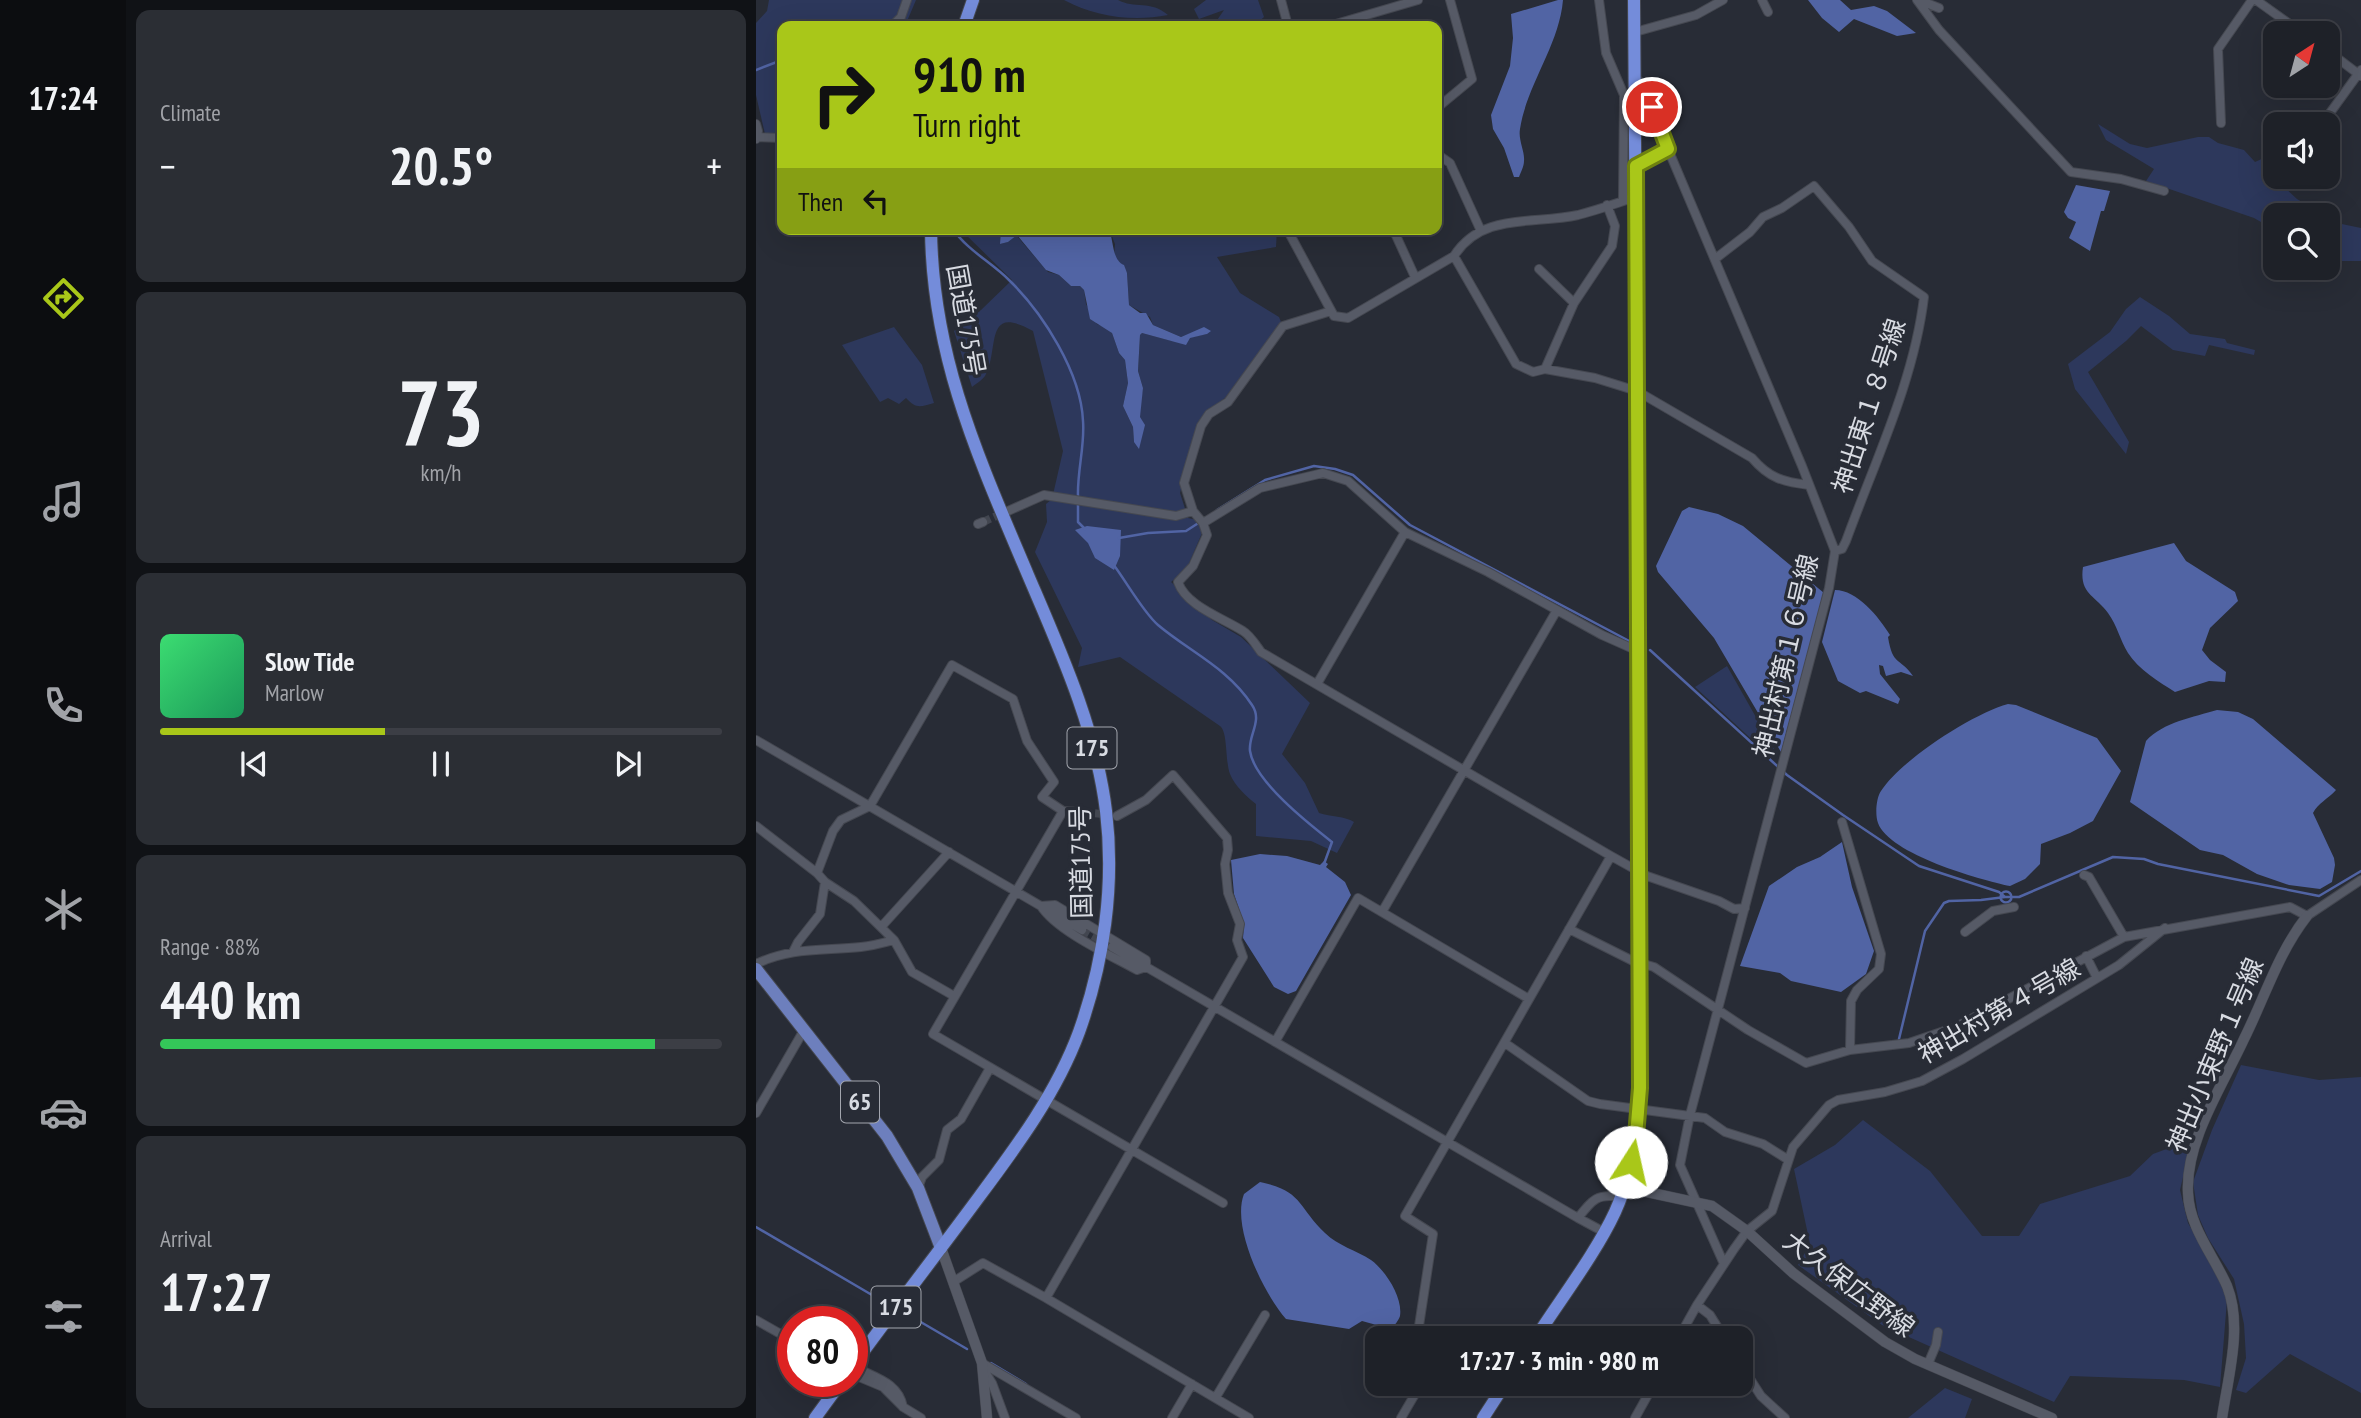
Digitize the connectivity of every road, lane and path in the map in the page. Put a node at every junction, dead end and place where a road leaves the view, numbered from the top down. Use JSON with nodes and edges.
{"nodes":[{"id":1,"x":907,"y":0,"type":"edge"},
{"id":2,"x":973,"y":0,"type":"edge"},
{"id":3,"x":1281,"y":0,"type":"edge"},
{"id":4,"x":1418,"y":0,"type":"edge"},
{"id":5,"x":1450,"y":0,"type":"edge"},
{"id":6,"x":1599,"y":0,"type":"edge"},
{"id":7,"x":1634,"y":0,"type":"edge"},
{"id":8,"x":1723,"y":0,"type":"edge"},
{"id":9,"x":1762,"y":0,"type":"edge"},
{"id":10,"x":1918,"y":0,"type":"edge"},
{"id":11,"x":2254,"y":0,"type":"edge"},
{"id":12,"x":1939,"y":8,"type":"dead end"},
{"id":13,"x":1768,"y":12,"type":"dead end"},
{"id":14,"x":897,"y":21,"type":"edge"},
{"id":15,"x":966,"y":21,"type":"edge"},
{"id":16,"x":1287,"y":21,"type":"edge"},
{"id":17,"x":1353,"y":21,"type":"edge"},
{"id":18,"x":2285,"y":21,"type":"edge"},
{"id":19,"x":1634,"y":32,"type":"junction"},
{"id":20,"x":2340,"y":59,"type":"edge"},
{"id":21,"x":2360,"y":73,"type":"edge"},
{"id":22,"x":1635,"y":77,"type":"junction"},
{"id":23,"x":1442,"y":104,"type":"edge"},
{"id":24,"x":2331,"y":112,"type":"edge"},
{"id":25,"x":756,"y":124,"type":"edge"},
{"id":26,"x":2221,"y":124,"type":"dead end"},
{"id":27,"x":757,"y":138,"type":"edge"},
{"id":28,"x":777,"y":138,"type":"edge"},
{"id":29,"x":1668,"y":149,"type":"junction"},
{"id":30,"x":1442,"y":157,"type":"edge"},
{"id":31,"x":1636,"y":166,"type":"junction"},
{"id":32,"x":2164,"y":191,"type":"dead end"},
{"id":33,"x":1636,"y":197,"type":"junction"},
{"id":34,"x":1623,"y":201,"type":"junction"},
{"id":35,"x":1607,"y":205,"type":"junction"},
{"id":36,"x":1481,"y":231,"type":"junction"},
{"id":37,"x":931,"y":235,"type":"edge"},
{"id":38,"x":1290,"y":235,"type":"edge"},
{"id":39,"x":1396,"y":235,"type":"edge"},
{"id":40,"x":1454,"y":256,"type":"junction"},
{"id":41,"x":1715,"y":259,"type":"junction"},
{"id":42,"x":1539,"y":269,"type":"dead end"},
{"id":43,"x":1415,"y":277,"type":"junction"},
{"id":44,"x":1574,"y":303,"type":"junction"},
{"id":45,"x":1331,"y":311,"type":"junction"},
{"id":46,"x":1545,"y":369,"type":"junction"},
{"id":47,"x":1637,"y":391,"type":"junction"},
{"id":48,"x":1809,"y":485,"type":"junction"},
{"id":49,"x":1008,"y":511,"type":"tunnel mouth"},
{"id":50,"x":1193,"y":511,"type":"junction"},
{"id":51,"x":1203,"y":523,"type":"junction"},
{"id":52,"x":1405,"y":532,"type":"junction"},
{"id":53,"x":1835,"y":551,"type":"junction"},
{"id":54,"x":1557,"y":610,"type":"junction"},
{"id":55,"x":1638,"y":651,"type":"junction"},
{"id":56,"x":1317,"y":684,"type":"junction"},
{"id":57,"x":756,"y":740,"type":"edge"},
{"id":58,"x":1465,"y":770,"type":"junction"},
{"id":59,"x":870,"y":806,"type":"junction"},
{"id":60,"x":1063,"y":811,"type":"junction"},
{"id":61,"x":1083,"y":812,"type":"tunnel mouth"},
{"id":62,"x":1117,"y":816,"type":"tunnel mouth"},
{"id":63,"x":1842,"y":822,"type":"dead end"},
{"id":64,"x":756,"y":826,"type":"edge"},
{"id":65,"x":948,"y":852,"type":"junction"},
{"id":66,"x":1611,"y":856,"type":"junction"},
{"id":67,"x":1639,"y":870,"type":"junction"},
{"id":68,"x":817,"y":873,"type":"junction"},
{"id":69,"x":2084,"y":875,"type":"dead end"},
{"id":70,"x":2361,"y":880,"type":"edge"},
{"id":71,"x":825,"y":882,"type":"junction"},
{"id":72,"x":1014,"y":891,"type":"junction"},
{"id":73,"x":1041,"y":906,"type":"junction"},
{"id":74,"x":2014,"y":907,"type":"dead end"},
{"id":75,"x":1745,"y":908,"type":"junction"},
{"id":76,"x":1382,"y":912,"type":"junction"},
{"id":77,"x":2307,"y":916,"type":"junction"},
{"id":78,"x":882,"y":926,"type":"junction"},
{"id":79,"x":2165,"y":928,"type":"junction"},
{"id":80,"x":1569,"y":929,"type":"junction"},
{"id":81,"x":1082,"y":930,"type":"tunnel mouth"},
{"id":82,"x":1965,"y":932,"type":"dead end"},
{"id":83,"x":1104,"y":934,"type":"junction"},
{"id":84,"x":2124,"y":937,"type":"junction"},
{"id":85,"x":894,"y":940,"type":"junction"},
{"id":86,"x":1106,"y":949,"type":"junction"},
{"id":87,"x":793,"y":952,"type":"junction"},
{"id":88,"x":2086,"y":956,"type":"junction"},
{"id":89,"x":1641,"y":964,"type":"junction"},
{"id":90,"x":756,"y":967,"type":"edge"},
{"id":91,"x":1146,"y":967,"type":"junction"},
{"id":92,"x":2097,"y":978,"type":"junction"},
{"id":93,"x":954,"y":996,"type":"junction"},
{"id":94,"x":1529,"y":999,"type":"junction"},
{"id":95,"x":1214,"y":1007,"type":"junction"},
{"id":96,"x":1718,"y":1009,"type":"junction"},
{"id":97,"x":804,"y":1030,"type":"junction"},
{"id":98,"x":1275,"y":1042,"type":"junction"},
{"id":99,"x":1505,"y":1042,"type":"junction"},
{"id":100,"x":1850,"y":1050,"type":"junction"},
{"id":101,"x":990,"y":1068,"type":"junction"},
{"id":102,"x":1046,"y":1100,"type":"junction"},
{"id":103,"x":1639,"y":1108,"type":"junction"},
{"id":104,"x":756,"y":1113,"type":"edge"},
{"id":105,"x":1690,"y":1115,"type":"junction"},
{"id":106,"x":1447,"y":1142,"type":"junction"},
{"id":107,"x":1132,"y":1149,"type":"junction"},
{"id":108,"x":1787,"y":1159,"type":"junction"},
{"id":109,"x":918,"y":1188,"type":"junction"},
{"id":110,"x":1622,"y":1192,"type":"junction"},
{"id":111,"x":1696,"y":1201,"type":"junction"},
{"id":112,"x":1223,"y":1203,"type":"dead end"},
{"id":113,"x":1578,"y":1217,"type":"junction"},
{"id":114,"x":1747,"y":1231,"type":"junction"},
{"id":115,"x":1604,"y":1233,"type":"junction"},
{"id":116,"x":941,"y":1248,"type":"junction"},
{"id":117,"x":1724,"y":1264,"type":"junction"},
{"id":118,"x":953,"y":1282,"type":"junction"},
{"id":119,"x":1046,"y":1298,"type":"junction"},
{"id":120,"x":1697,"y":1305,"type":"junction"},
{"id":121,"x":1265,"y":1315,"type":"dead end"},
{"id":122,"x":756,"y":1320,"type":"edge"},
{"id":123,"x":1419,"y":1326,"type":"edge"},
{"id":124,"x":1543,"y":1326,"type":"edge"},
{"id":125,"x":1685,"y":1326,"type":"edge"},
{"id":126,"x":1717,"y":1326,"type":"edge"},
{"id":127,"x":777,"y":1331,"type":"edge"},
{"id":128,"x":1938,"y":1332,"type":"dead end"},
{"id":129,"x":868,"y":1352,"type":"edge"},
{"id":130,"x":1928,"y":1364,"type":"junction"},
{"id":131,"x":983,"y":1366,"type":"junction"},
{"id":132,"x":868,"y":1373,"type":"edge"},
{"id":133,"x":868,"y":1381,"type":"edge"},
{"id":134,"x":1192,"y":1384,"type":"junction"},
{"id":135,"x":1753,"y":1384,"type":"edge"},
{"id":136,"x":1414,"y":1396,"type":"edge"},
{"id":137,"x":1497,"y":1396,"type":"edge"},
{"id":138,"x":1647,"y":1396,"type":"edge"},
{"id":139,"x":830,"y":1397,"type":"edge"},
{"id":140,"x":1216,"y":1397,"type":"junction"},
{"id":141,"x":903,"y":1407,"type":"junction"},
{"id":142,"x":815,"y":1418,"type":"edge"},
{"id":143,"x":921,"y":1418,"type":"edge"},
{"id":144,"x":987,"y":1418,"type":"edge"},
{"id":145,"x":1005,"y":1418,"type":"edge"},
{"id":146,"x":1076,"y":1418,"type":"edge"},
{"id":147,"x":1172,"y":1418,"type":"edge"},
{"id":148,"x":1249,"y":1418,"type":"edge"},
{"id":149,"x":1401,"y":1418,"type":"edge"},
{"id":150,"x":1483,"y":1418,"type":"edge"},
{"id":151,"x":1635,"y":1418,"type":"edge"},
{"id":152,"x":1784,"y":1418,"type":"edge"},
{"id":153,"x":2052,"y":1418,"type":"edge"},
{"id":154,"x":2222,"y":1418,"type":"edge"}],
"edges":[{"from":1,"to":14,"type":"street"},
{"from":2,"to":15,"type":"highway"},
{"from":3,"to":16,"type":"street"},
{"from":4,"to":17,"type":"street"},
{"from":5,"to":23,"type":"street"},
{"from":6,"to":34,"type":"street"},
{"from":7,"to":19,"type":"highway"},
{"from":8,"to":19,"type":"street"},
{"from":9,"to":13,"type":"street"},
{"from":10,"to":12,"type":"street"},
{"from":10,"to":32,"type":"street"},
{"from":11,"to":18,"type":"street"},
{"from":11,"to":26,"type":"street"},
{"from":19,"to":22,"type":"highway"},
{"from":20,"to":21,"type":"street"},
{"from":21,"to":24,"type":"street"},
{"from":22,"to":29,"type":"street","name":"神出村第１６号線"},
{"from":22,"to":31,"type":"highway"},
{"from":25,"to":27,"type":"street"},
{"from":27,"to":28,"type":"street"},
{"from":29,"to":31,"type":"street"},
{"from":29,"to":41,"type":"street","name":"神出村第１６号線"},
{"from":30,"to":36,"type":"street"},
{"from":31,"to":33,"type":"highway"},
{"from":33,"to":34,"type":"street"},
{"from":33,"to":47,"type":"highway"},
{"from":34,"to":35,"type":"street"},
{"from":35,"to":36,"type":"street"},
{"from":35,"to":44,"type":"street"},
{"from":36,"to":40,"type":"street"},
{"from":37,"to":83,"type":"highway","name":"国道175号","number":"175"},
{"from":38,"to":45,"type":"street"},
{"from":39,"to":43,"type":"street"},
{"from":40,"to":43,"type":"street"},
{"from":40,"to":46,"type":"street"},
{"from":41,"to":48,"type":"street","name":"神出村第１６号線"},
{"from":41,"to":53,"type":"street","name":"神出東１８号線"},
{"from":42,"to":44,"type":"street"},
{"from":43,"to":45,"type":"street"},
{"from":44,"to":46,"type":"street"},
{"from":45,"to":50,"type":"street"},
{"from":46,"to":47,"type":"street"},
{"from":47,"to":48,"type":"street"},
{"from":47,"to":55,"type":"highway"},
{"from":48,"to":53,"type":"street","name":"神出村第１６号線"},
{"from":49,"to":50,"type":"street"},
{"from":50,"to":51,"type":"street"},
{"from":51,"to":52,"type":"street"},
{"from":51,"to":56,"type":"street"},
{"from":52,"to":54,"type":"street"},
{"from":52,"to":56,"type":"street"},
{"from":53,"to":75,"type":"street","name":"神出村第１６号線"},
{"from":54,"to":55,"type":"street"},
{"from":54,"to":58,"type":"street"},
{"from":55,"to":67,"type":"highway"},
{"from":56,"to":58,"type":"street"},
{"from":57,"to":59,"type":"street"},
{"from":58,"to":66,"type":"street"},
{"from":58,"to":76,"type":"street"},
{"from":59,"to":60,"type":"street"},
{"from":59,"to":65,"type":"street"},
{"from":59,"to":68,"type":"street"},
{"from":60,"to":61,"type":"street"},
{"from":60,"to":72,"type":"street"},
{"from":62,"to":95,"type":"street"},
{"from":63,"to":100,"type":"street"},
{"from":64,"to":68,"type":"street"},
{"from":65,"to":72,"type":"street"},
{"from":65,"to":78,"type":"street"},
{"from":66,"to":67,"type":"street"},
{"from":66,"to":80,"type":"street"},
{"from":67,"to":75,"type":"street"},
{"from":67,"to":89,"type":"highway"},
{"from":68,"to":71,"type":"street"},
{"from":69,"to":84,"type":"street"},
{"from":70,"to":77,"type":"street"},
{"from":71,"to":78,"type":"street"},
{"from":71,"to":87,"type":"street"},
{"from":72,"to":73,"type":"street"},
{"from":72,"to":93,"type":"street"},
{"from":73,"to":81,"type":"street"},
{"from":73,"to":83,"type":"street"},
{"from":73,"to":86,"type":"street"},
{"from":74,"to":82,"type":"street"},
{"from":75,"to":96,"type":"street","name":"神出村第１６号線"},
{"from":76,"to":94,"type":"street"},
{"from":76,"to":98,"type":"street"},
{"from":77,"to":79,"type":"street"},
{"from":77,"to":154,"type":"street","name":"神出小束野１号線"},
{"from":78,"to":85,"type":"street"},
{"from":79,"to":84,"type":"street"},
{"from":79,"to":92,"type":"street","name":"神出村第４号線"},
{"from":80,"to":89,"type":"street"},
{"from":80,"to":94,"type":"street"},
{"from":83,"to":86,"type":"highway","name":"国道175号","number":"175"},
{"from":83,"to":91,"type":"street"},
{"from":84,"to":88,"type":"street"},
{"from":85,"to":87,"type":"street"},
{"from":85,"to":93,"type":"street"},
{"from":86,"to":91,"type":"street"},
{"from":86,"to":102,"type":"highway","name":"国道175号","number":"175"},
{"from":87,"to":90,"type":"street"},
{"from":88,"to":92,"type":"street"},
{"from":88,"to":100,"type":"street"},
{"from":89,"to":96,"type":"street"},
{"from":89,"to":103,"type":"highway"},
{"from":90,"to":97,"type":"main road","number":"65"},
{"from":91,"to":95,"type":"street"},
{"from":92,"to":108,"type":"street","name":"神出村第４号線"},
{"from":93,"to":101,"type":"street"},
{"from":94,"to":99,"type":"street"},
{"from":95,"to":98,"type":"street"},
{"from":95,"to":107,"type":"street"},
{"from":96,"to":100,"type":"street"},
{"from":96,"to":105,"type":"street","name":"神出村第１６号線"},
{"from":97,"to":104,"type":"street"},
{"from":97,"to":109,"type":"main road","number":"65"},
{"from":98,"to":106,"type":"street"},
{"from":99,"to":103,"type":"street"},
{"from":99,"to":106,"type":"street"},
{"from":101,"to":102,"type":"street"},
{"from":101,"to":109,"type":"street"},
{"from":102,"to":107,"type":"street"},
{"from":102,"to":116,"type":"highway","name":"国道175号","number":"175"},
{"from":103,"to":105,"type":"street"},
{"from":103,"to":110,"type":"highway"},
{"from":105,"to":108,"type":"street"},
{"from":105,"to":111,"type":"street","name":"神出村第１６号線"},
{"from":106,"to":113,"type":"street"},
{"from":106,"to":123,"type":"street"},
{"from":107,"to":112,"type":"street"},
{"from":107,"to":119,"type":"street"},
{"from":108,"to":114,"type":"street","name":"神出村第４号線"},
{"from":109,"to":116,"type":"main road","number":"65"},
{"from":110,"to":111,"type":"street","name":"大久保広野線"},
{"from":110,"to":113,"type":"street"},
{"from":110,"to":115,"type":"highway"},
{"from":111,"to":114,"type":"street","name":"大久保広野線"},
{"from":111,"to":117,"type":"street","name":"神出村第１６号線"},
{"from":113,"to":115,"type":"street"},
{"from":114,"to":117,"type":"street","name":"神出村第４号線"},
{"from":114,"to":130,"type":"street","name":"大久保広野線"},
{"from":115,"to":124,"type":"highway"},
{"from":116,"to":118,"type":"street"},
{"from":116,"to":129,"type":"highway","name":"国道175号","number":"175"},
{"from":117,"to":120,"type":"street","name":"神出村第４号線"},
{"from":118,"to":119,"type":"street"},
{"from":118,"to":131,"type":"street"},
{"from":119,"to":134,"type":"street"},
{"from":120,"to":125,"type":"street","name":"神出村第４号線"},
{"from":120,"to":126,"type":"street"},
{"from":121,"to":140,"type":"street"},
{"from":122,"to":127,"type":"street"},
{"from":128,"to":130,"type":"street"},
{"from":130,"to":153,"type":"street","name":"大久保広野線"},
{"from":131,"to":144,"type":"street"},
{"from":131,"to":145,"type":"street"},
{"from":131,"to":146,"type":"street"},
{"from":132,"to":141,"type":"street"},
{"from":133,"to":141,"type":"street"},
{"from":134,"to":140,"type":"street"},
{"from":134,"to":147,"type":"street"},
{"from":135,"to":152,"type":"street"},
{"from":136,"to":149,"type":"street"},
{"from":137,"to":150,"type":"highway"},
{"from":138,"to":151,"type":"street"},
{"from":139,"to":142,"type":"highway"},
{"from":140,"to":148,"type":"street"},
{"from":141,"to":143,"type":"street"}]}
